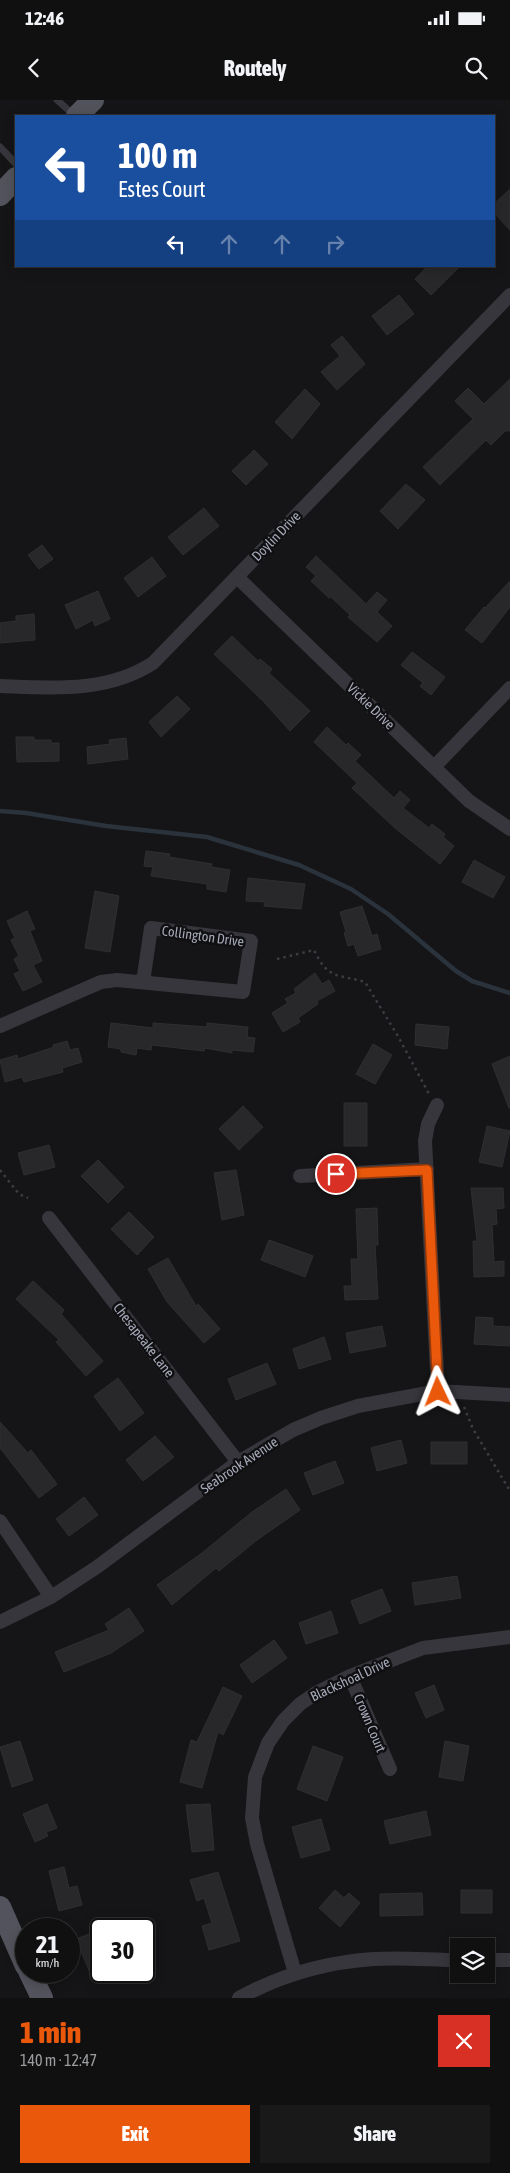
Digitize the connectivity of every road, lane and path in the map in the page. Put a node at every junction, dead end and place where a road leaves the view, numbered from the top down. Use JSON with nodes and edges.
{"nodes":[{"id":1,"x":57,"y":100,"type":"edge"},
{"id":2,"x":93,"y":100,"type":"edge"},
{"id":3,"x":75,"y":115,"type":"edge"},
{"id":4,"x":77,"y":115,"type":"edge"},
{"id":5,"x":0,"y":147,"type":"edge"},
{"id":6,"x":15,"y":163,"type":"edge"},
{"id":7,"x":15,"y":179,"type":"edge"},
{"id":8,"x":0,"y":195,"type":"edge"},
{"id":9,"x":510,"y":295,"type":"edge"},
{"id":10,"x":237,"y":577,"type":"junction"},
{"id":11,"x":0,"y":686,"type":"edge"},
{"id":12,"x":510,"y":688,"type":"edge"},
{"id":13,"x":434,"y":767,"type":"junction"},
{"id":14,"x":510,"y":828,"type":"edge"},
{"id":15,"x":277,"y":958,"type":"dead end"},
{"id":16,"x":143,"y":982,"type":"junction"},
{"id":17,"x":1,"y":1024,"type":"edge"},
{"id":18,"x":437,"y":1105,"type":"joint"},
{"id":19,"x":0,"y":1170,"type":"edge"},
{"id":20,"x":427,"y":1170,"type":"junction"},
{"id":21,"x":300,"y":1176,"type":"dead end"},
{"id":22,"x":28,"y":1198,"type":"dead end"},
{"id":23,"x":49,"y":1218,"type":"dead end"},
{"id":24,"x":438,"y":1392,"type":"junction"},
{"id":25,"x":510,"y":1395,"type":"edge"},
{"id":26,"x":464,"y":1406,"type":"dead end"},
{"id":27,"x":238,"y":1462,"type":"junction"},
{"id":28,"x":510,"y":1491,"type":"edge"},
{"id":29,"x":0,"y":1520,"type":"edge"},
{"id":30,"x":51,"y":1597,"type":"junction"},
{"id":31,"x":0,"y":1622,"type":"edge"},
{"id":32,"x":510,"y":1637,"type":"edge"},
{"id":33,"x":350,"y":1676,"type":"junction"},
{"id":34,"x":390,"y":1770,"type":"dead end"},
{"id":35,"x":0,"y":1907,"type":"edge"},
{"id":36,"x":15,"y":1941,"type":"edge"},
{"id":37,"x":450,"y":1960,"type":"edge"},
{"id":38,"x":495,"y":1960,"type":"edge"},
{"id":39,"x":510,"y":1960,"type":"edge"},
{"id":40,"x":295,"y":1974,"type":"junction"},
{"id":41,"x":35,"y":1983,"type":"edge"},
{"id":42,"x":42,"y":1998,"type":"edge"},
{"id":43,"x":239,"y":1998,"type":"edge"}],
"edges":[{"from":1,"to":3,"type":"lane"},
{"from":2,"to":4,"type":"main road"},
{"from":5,"to":6,"type":"lane"},
{"from":7,"to":8,"type":"main road"},
{"from":9,"to":10,"type":"street","name":"Doylin Drive"},
{"from":10,"to":11,"type":"street","name":"Doylin Drive"},
{"from":10,"to":13,"type":"street","name":"Vickie Drive"},
{"from":12,"to":13,"type":"street"},
{"from":13,"to":14,"type":"street","name":"Vickie Drive"},
{"from":15,"to":18,"type":"path"},
{"from":16,"to":16,"type":"street","name":"Collington Drive"},
{"from":16,"to":17,"type":"street","name":"Collington Drive"},
{"from":18,"to":20,"type":"street"},
{"from":19,"to":22,"type":"path"},
{"from":20,"to":21,"type":"street"},
{"from":20,"to":24,"type":"street"},
{"from":23,"to":27,"type":"street","name":"Chesapeake Lane"},
{"from":24,"to":25,"type":"street","name":"Seabrook Avenue"},
{"from":24,"to":27,"type":"street","name":"Seabrook Avenue"},
{"from":26,"to":28,"type":"path"},
{"from":27,"to":30,"type":"street","name":"Seabrook Avenue"},
{"from":29,"to":30,"type":"street"},
{"from":30,"to":31,"type":"street","name":"Seabrook Avenue"},
{"from":32,"to":33,"type":"street","name":"Blackshoal Drive"},
{"from":33,"to":34,"type":"street","name":"Crown Court"},
{"from":33,"to":40,"type":"street","name":"Blackshoal Drive"},
{"from":35,"to":36,"type":"main road"},
{"from":37,"to":40,"type":"street"},
{"from":38,"to":39,"type":"street"},
{"from":40,"to":43,"type":"street"},
{"from":41,"to":42,"type":"main road"}]}
